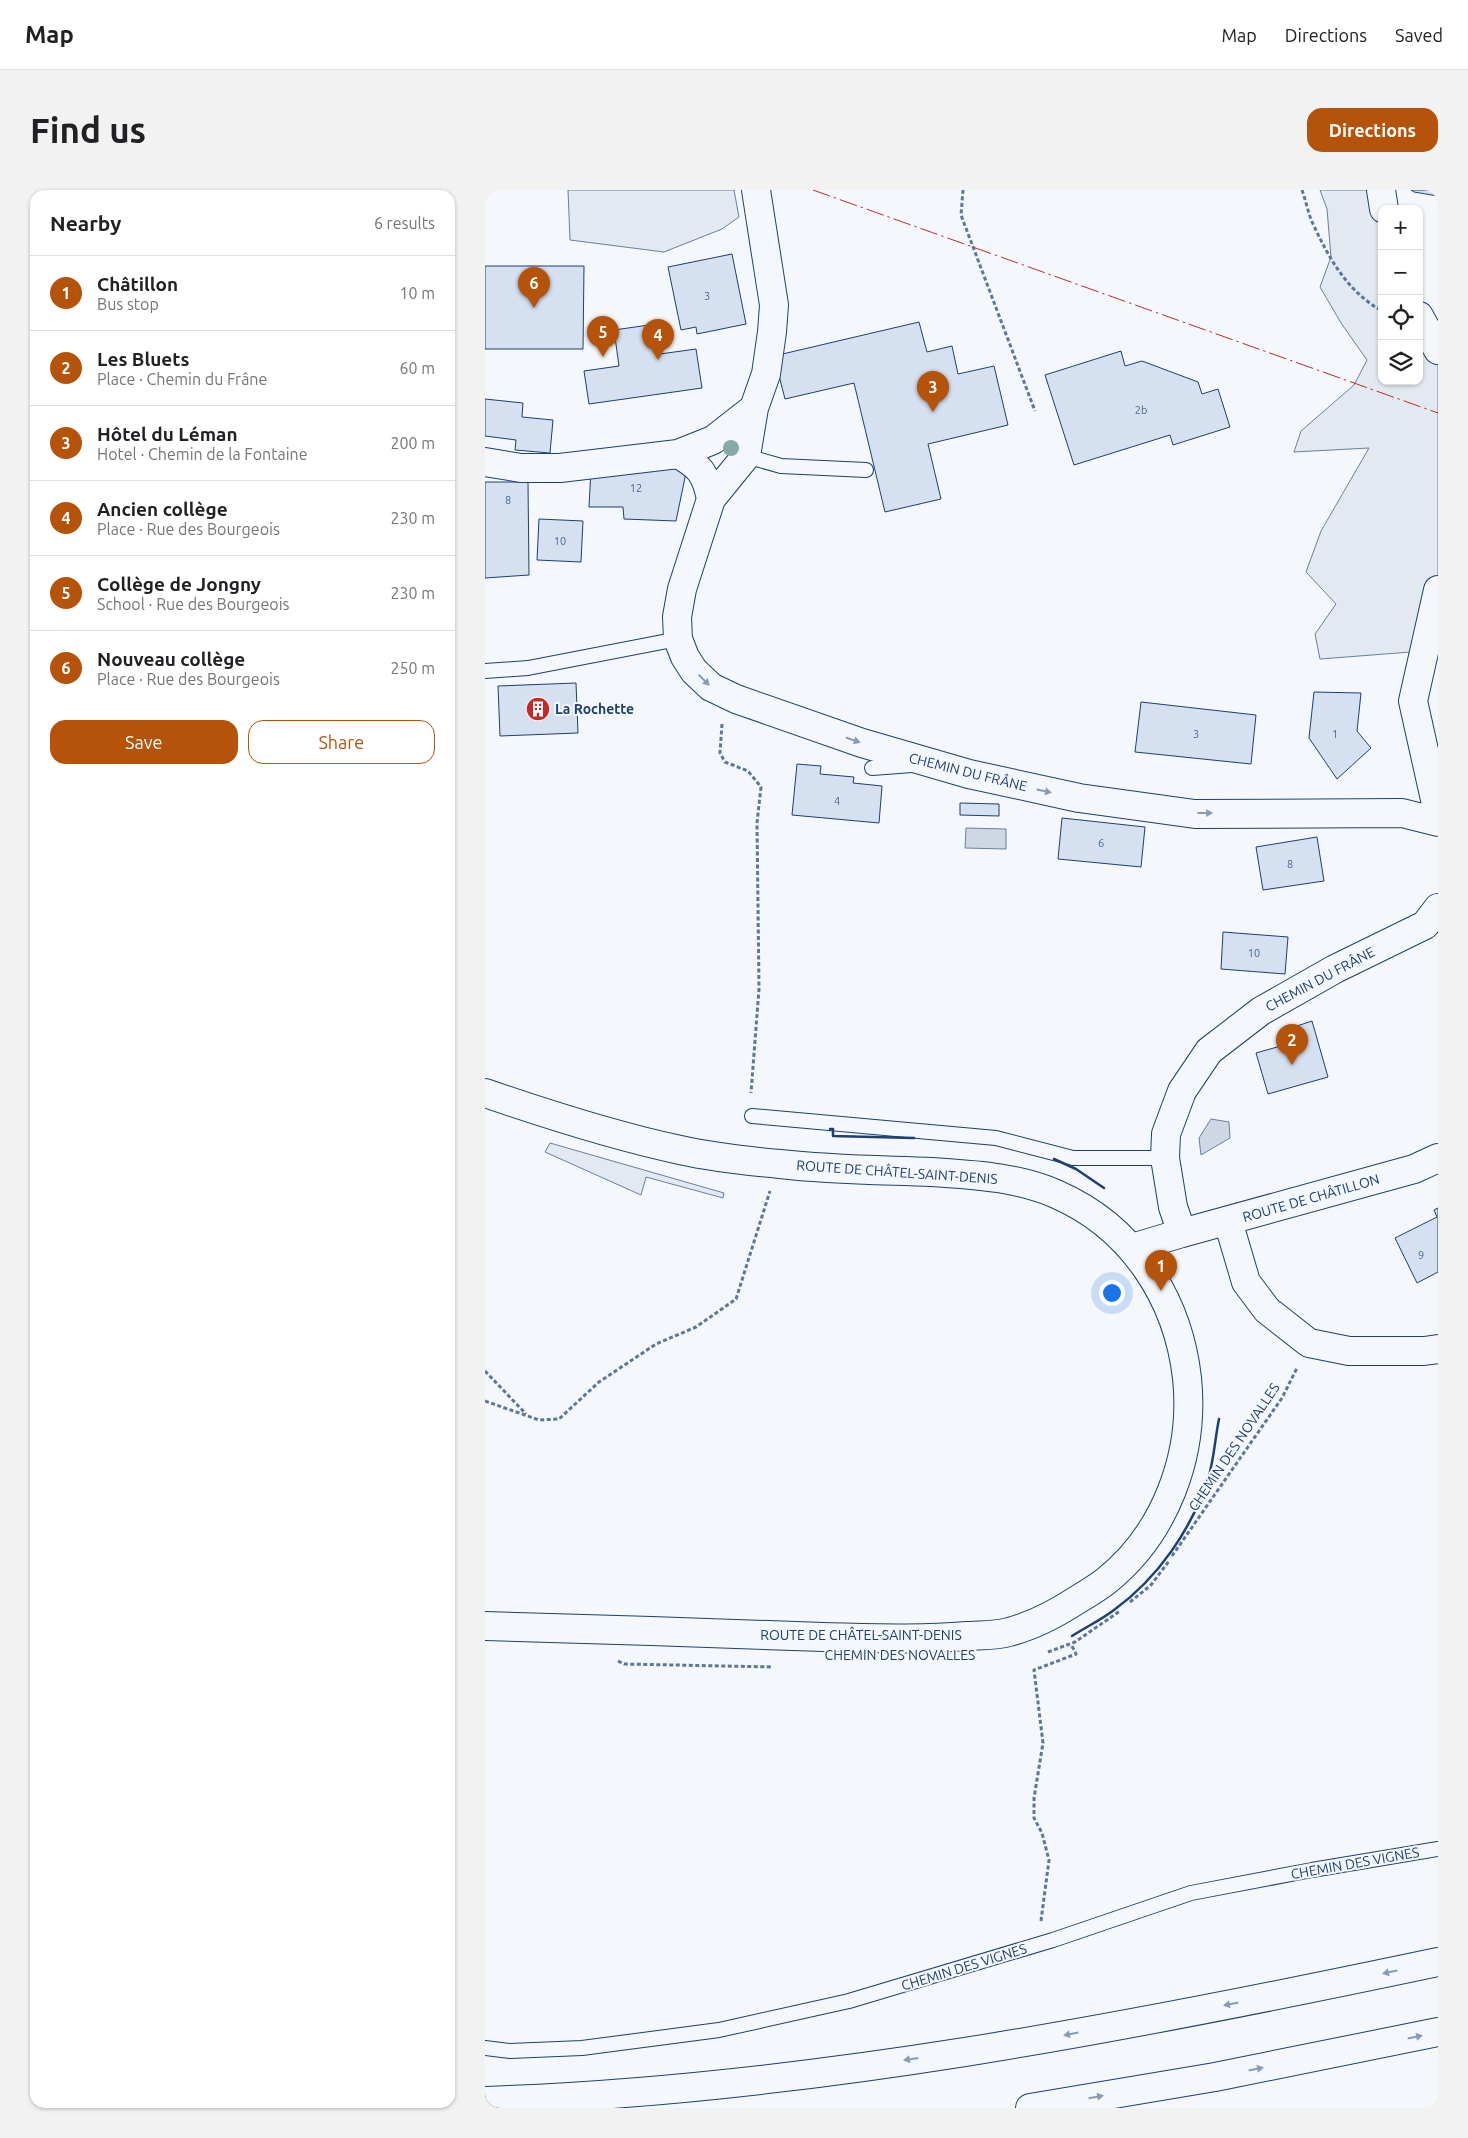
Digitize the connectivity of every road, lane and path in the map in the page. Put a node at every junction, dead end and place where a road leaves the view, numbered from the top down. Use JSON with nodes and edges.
{"nodes":[{"id":1,"x":756,"y":190,"type":"edge"},
{"id":2,"x":963,"y":190,"type":"edge"},
{"id":3,"x":1303,"y":190,"type":"edge"},
{"id":4,"x":1381,"y":190,"type":"edge"},
{"id":5,"x":1383,"y":205,"type":"edge"},
{"id":6,"x":1378,"y":309,"type":"edge"},
{"id":7,"x":1423,"y":323,"type":"edge"},
{"id":8,"x":1438,"y":350,"type":"edge"},
{"id":9,"x":754,"y":408,"type":"junction"},
{"id":10,"x":1035,"y":411,"type":"dead end"},
{"id":11,"x":678,"y":454,"type":"junction"},
{"id":12,"x":746,"y":456,"type":"junction"},
{"id":13,"x":485,"y":462,"type":"edge"},
{"id":14,"x":866,"y":470,"type":"dead end"},
{"id":15,"x":711,"y":499,"type":"junction"},
{"id":16,"x":1438,"y":590,"type":"edge"},
{"id":17,"x":678,"y":639,"type":"junction"},
{"id":18,"x":485,"y":671,"type":"edge"},
{"id":19,"x":723,"y":723,"type":"dead end"},
{"id":20,"x":933,"y":764,"type":"junction"},
{"id":21,"x":872,"y":768,"type":"dead end"},
{"id":22,"x":1438,"y":813,"type":"edge"},
{"id":23,"x":1438,"y":822,"type":"edge"},
{"id":24,"x":1438,"y":908,"type":"edge"},
{"id":25,"x":485,"y":1094,"type":"edge"},
{"id":26,"x":752,"y":1116,"type":"joint"},
{"id":27,"x":1165,"y":1158,"type":"junction"},
{"id":28,"x":1438,"y":1158,"type":"edge"},
{"id":29,"x":778,"y":1164,"type":"junction"},
{"id":30,"x":1228,"y":1221,"type":"junction"},
{"id":31,"x":1182,"y":1233,"type":"junction"},
{"id":32,"x":1133,"y":1248,"type":"junction"},
{"id":33,"x":1309,"y":1343,"type":"junction"},
{"id":34,"x":1438,"y":1349,"type":"edge"},
{"id":35,"x":485,"y":1371,"type":"edge"},
{"id":36,"x":485,"y":1401,"type":"edge"},
{"id":37,"x":526,"y":1415,"type":"junction"},
{"id":38,"x":1129,"y":1603,"type":"dead end"},
{"id":39,"x":1122,"y":1609,"type":"dead end"},
{"id":40,"x":485,"y":1626,"type":"edge"},
{"id":41,"x":601,"y":1629,"type":"junction"},
{"id":42,"x":1071,"y":1644,"type":"junction"},
{"id":43,"x":1046,"y":1652,"type":"dead end"},
{"id":44,"x":780,"y":1667,"type":"dead end"},
{"id":45,"x":1438,"y":1849,"type":"edge"},
{"id":46,"x":1047,"y":1942,"type":"junction"},
{"id":47,"x":1438,"y":1962,"type":"edge"},
{"id":48,"x":1438,"y":2032,"type":"edge"},
{"id":49,"x":485,"y":2048,"type":"edge"},
{"id":50,"x":485,"y":2102,"type":"edge"},
{"id":51,"x":1030,"y":2108,"type":"edge"}],
"edges":[{"from":1,"to":9,"type":"main road"},
{"from":2,"to":10,"type":"path"},
{"from":3,"to":6,"type":"path"},
{"from":4,"to":5,"type":"main road"},
{"from":7,"to":8,"type":"main road"},
{"from":9,"to":11,"type":"main road"},
{"from":9,"to":12,"type":"main road"},
{"from":11,"to":13,"type":"main road"},
{"from":11,"to":15,"type":"main road"},
{"from":12,"to":14,"type":"lane"},
{"from":12,"to":15,"type":"main road"},
{"from":15,"to":17,"type":"main road","name":"CHEMIN DU FRÂNE"},
{"from":16,"to":22,"type":"main road"},
{"from":17,"to":18,"type":"lane"},
{"from":17,"to":20,"type":"main road","name":"CHEMIN DU FRÂNE","one_way":true},
{"from":19,"to":26,"type":"path"},
{"from":20,"to":21,"type":"lane"},
{"from":20,"to":23,"type":"main road","name":"CHEMIN DU FRÂNE","one_way":true},
{"from":24,"to":27,"type":"main road","name":"CHEMIN DU FRÂNE"},
{"from":25,"to":29,"type":"main road","name":"ROUTE DE CHÂTEL-SAINT-DENIS"},
{"from":26,"to":27,"type":"lane"},
{"from":27,"to":31,"type":"main road","name":"CHEMIN DU FRÂNE"},
{"from":28,"to":30,"type":"main road","name":"ROUTE DE CHÂTILLON"},
{"from":29,"to":32,"type":"main road","name":"ROUTE DE CHÂTEL-SAINT-DENIS"},
{"from":29,"to":37,"type":"path"},
{"from":30,"to":31,"type":"main road","name":"ROUTE DE CHÂTILLON"},
{"from":30,"to":33,"type":"main road"},
{"from":31,"to":32,"type":"main road"},
{"from":32,"to":41,"type":"main road","name":"ROUTE DE CHÂTEL-SAINT-DENIS"},
{"from":33,"to":34,"type":"main road"},
{"from":33,"to":38,"type":"path","name":"CHEMIN DES NOVALLES"},
{"from":35,"to":37,"type":"path"},
{"from":36,"to":37,"type":"path"},
{"from":39,"to":42,"type":"path"},
{"from":40,"to":41,"type":"main road","name":"ROUTE DE CHÂTEL-SAINT-DENIS"},
{"from":41,"to":44,"type":"path"},
{"from":42,"to":43,"type":"path"},
{"from":42,"to":46,"type":"path"},
{"from":45,"to":46,"type":"lane","name":"CHEMIN DES VIGNES"},
{"from":46,"to":49,"type":"lane","name":"CHEMIN DES VIGNES"},
{"from":47,"to":50,"type":"main road","one_way":true},
{"from":51,"to":48,"type":"main road","one_way":true}]}
